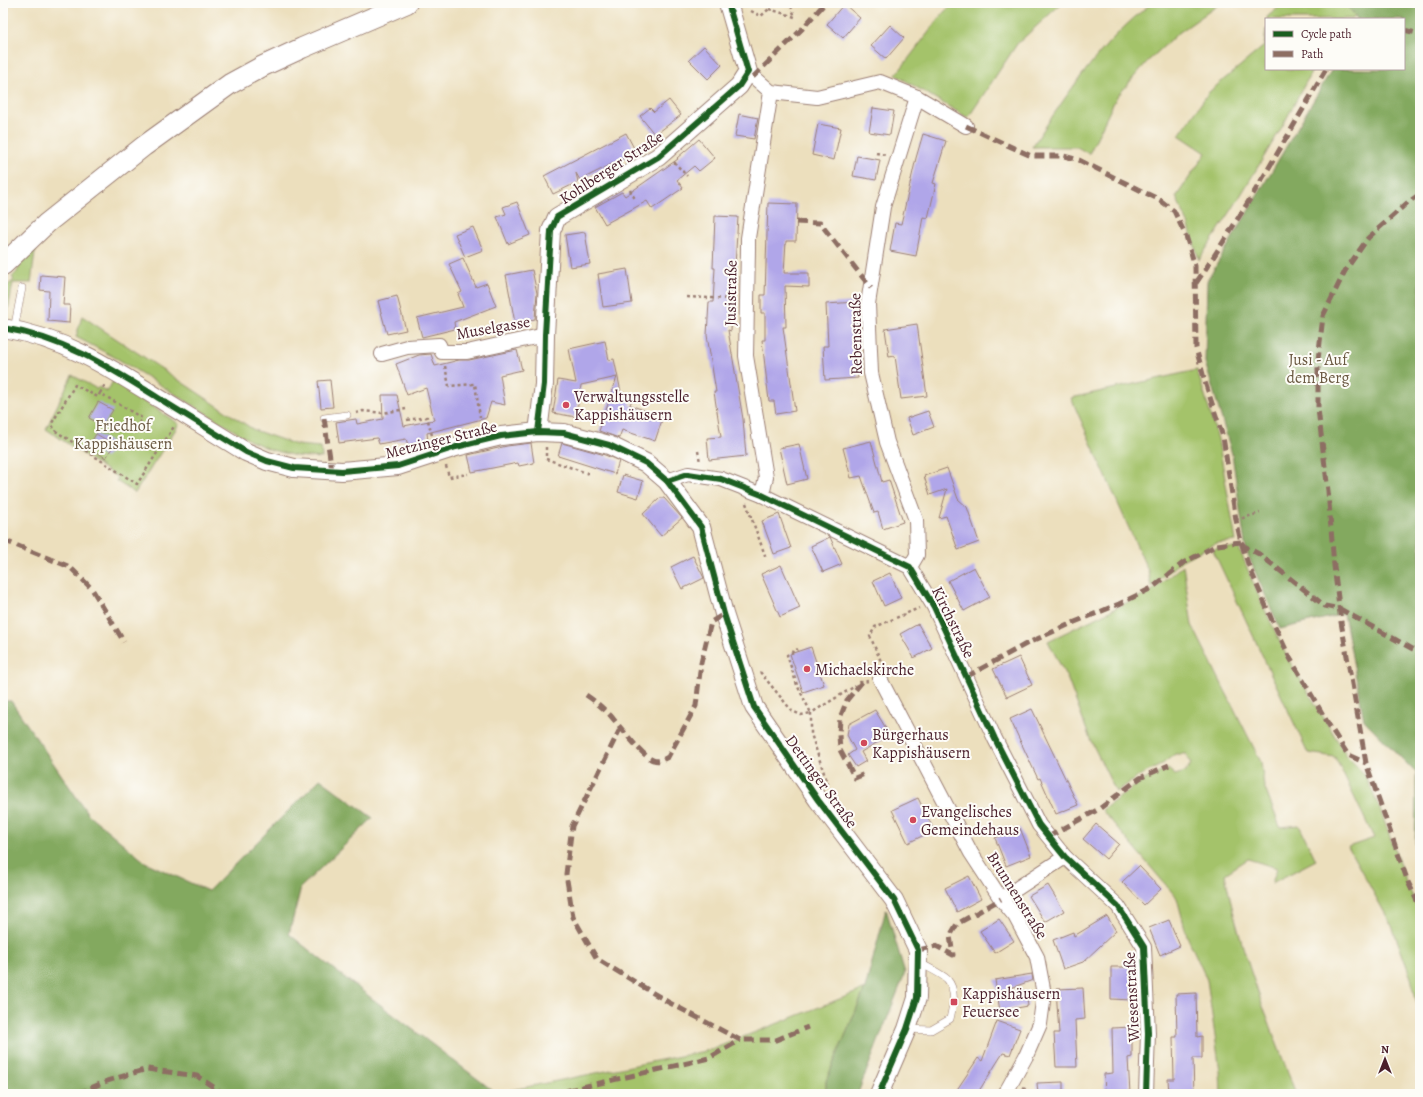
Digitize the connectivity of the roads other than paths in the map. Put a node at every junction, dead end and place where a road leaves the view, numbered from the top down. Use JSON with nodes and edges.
{"nodes":[{"id":1,"x":407,"y":3,"type":"edge"},
{"id":2,"x":728,"y":3,"type":"edge"},
{"id":3,"x":748,"y":72,"type":"junction"},
{"id":4,"x":771,"y":92,"type":"junction"},
{"id":5,"x":917,"y":97,"type":"junction"},
{"id":6,"x":966,"y":126,"type":"dead end"},
{"id":7,"x":3,"y":265,"type":"edge"},
{"id":8,"x":22,"y":288,"type":"dead end"},
{"id":9,"x":9,"y":329,"type":"edge"},
{"id":10,"x":545,"y":335,"type":"junction"},
{"id":11,"x":382,"y":354,"type":"dead end"},
{"id":12,"x":347,"y":415,"type":"road end"},
{"id":13,"x":324,"y":418,"type":"dead end"},
{"id":14,"x":542,"y":432,"type":"junction"},
{"id":15,"x":667,"y":481,"type":"junction"},
{"id":16,"x":762,"y":495,"type":"junction"},
{"id":17,"x":910,"y":567,"type":"junction"},
{"id":18,"x":880,"y":679,"type":"road end"},
{"id":19,"x":1065,"y":857,"type":"junction"},
{"id":20,"x":1001,"y":899,"type":"junction"},
{"id":21,"x":918,"y":962,"type":"junction"},
{"id":22,"x":907,"y":1028,"type":"junction"},
{"id":23,"x":879,"y":1094,"type":"edge"},
{"id":24,"x":1005,"y":1094,"type":"edge"},
{"id":25,"x":1146,"y":1094,"type":"edge"}],
"edges":[{"from":1,"to":7,"type":"main road"},
{"from":2,"to":3,"type":"street"},
{"from":3,"to":4,"type":"street"},
{"from":3,"to":10,"type":"street","name":"Kohlberger Straße"},
{"from":4,"to":5,"type":"street"},
{"from":4,"to":16,"type":"street","name":"Jusistraße"},
{"from":5,"to":6,"type":"street"},
{"from":5,"to":17,"type":"street","name":"Rebenstraße"},
{"from":8,"to":9,"type":"lane"},
{"from":9,"to":14,"type":"street","name":"Metzinger Straße"},
{"from":10,"to":11,"type":"street","name":"Muselgasse"},
{"from":10,"to":14,"type":"street","name":"Kohlberger Straße"},
{"from":12,"to":13,"type":"lane"},
{"from":14,"to":15,"type":"street","name":"Metzinger Straße"},
{"from":15,"to":16,"type":"street"},
{"from":15,"to":21,"type":"street","name":"Dettinger Straße"},
{"from":16,"to":17,"type":"street"},
{"from":17,"to":19,"type":"street","name":"Kirchstraße"},
{"from":18,"to":20,"type":"street","name":"Brunnenstraße"},
{"from":19,"to":20,"type":"street"},
{"from":19,"to":25,"type":"street","name":"Wiesenstraße"},
{"from":20,"to":24,"type":"street","name":"Brunnenstraße"},
{"from":21,"to":22,"type":"street","name":"Dettinger Straße"},
{"from":21,"to":22,"type":"lane"},
{"from":22,"to":23,"type":"street","name":"Dettinger Straße"}]}
